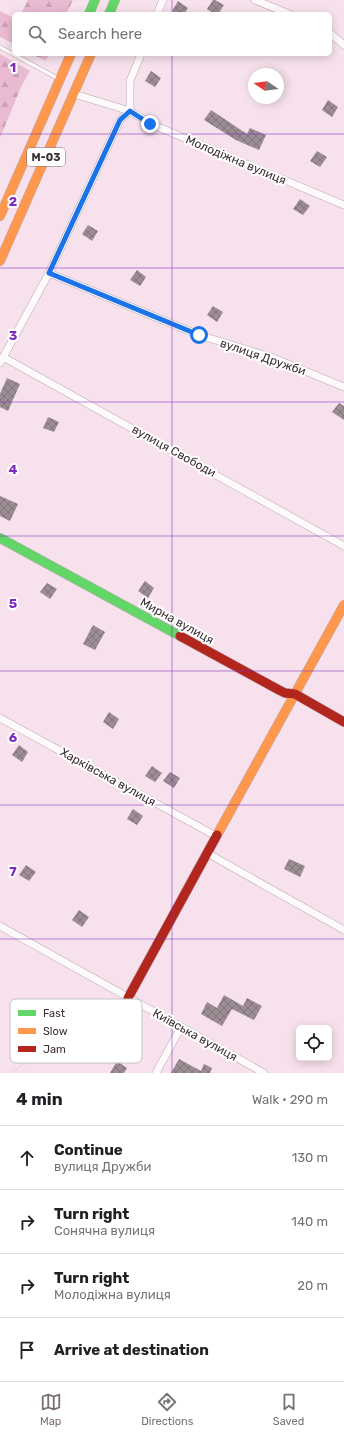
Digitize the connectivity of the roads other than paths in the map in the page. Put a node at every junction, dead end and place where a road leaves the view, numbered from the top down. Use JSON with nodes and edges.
{"nodes":[{"id":1,"x":95,"y":0,"type":"edge"},
{"id":2,"x":115,"y":0,"type":"edge"},
{"id":3,"x":163,"y":0,"type":"edge"},
{"id":4,"x":256,"y":0,"type":"edge"},
{"id":5,"x":90,"y":12,"type":"edge"},
{"id":6,"x":110,"y":12,"type":"edge"},
{"id":7,"x":158,"y":12,"type":"edge"},
{"id":8,"x":284,"y":12,"type":"edge"},
{"id":9,"x":332,"y":36,"type":"edge"},
{"id":10,"x":344,"y":45,"type":"edge"},
{"id":11,"x":0,"y":47,"type":"edge"},
{"id":12,"x":12,"y":54,"type":"edge"},
{"id":13,"x":16,"y":56,"type":"edge"},
{"id":14,"x":70,"y":56,"type":"edge"},
{"id":15,"x":90,"y":56,"type":"edge"},
{"id":16,"x":140,"y":56,"type":"edge"},
{"id":17,"x":60,"y":80,"type":"junction"},
{"id":18,"x":74,"y":94,"type":"junction"},
{"id":19,"x":130,"y":111,"type":"junction"},
{"id":20,"x":344,"y":205,"type":"edge"},
{"id":21,"x":0,"y":216,"type":"edge"},
{"id":22,"x":0,"y":261,"type":"edge"},
{"id":23,"x":49,"y":273,"type":"junction"},
{"id":24,"x":2,"y":360,"type":"edge"},
{"id":25,"x":344,"y":387,"type":"edge"},
{"id":26,"x":0,"y":538,"type":"edge"},
{"id":27,"x":344,"y":546,"type":"edge"},
{"id":28,"x":344,"y":605,"type":"edge"},
{"id":29,"x":295,"y":694,"type":"junction"},
{"id":30,"x":0,"y":718,"type":"edge"},
{"id":31,"x":344,"y":722,"type":"edge"},
{"id":32,"x":216,"y":836,"type":"junction"},
{"id":33,"x":207,"y":853,"type":"junction"},
{"id":34,"x":0,"y":926,"type":"edge"},
{"id":35,"x":344,"y":930,"type":"edge"},
{"id":36,"x":128,"y":998,"type":"joint"},
{"id":37,"x":142,"y":1006,"type":"edge"},
{"id":38,"x":181,"y":1027,"type":"junction"},
{"id":39,"x":156,"y":1073,"type":"edge"},
{"id":40,"x":264,"y":1073,"type":"edge"}],
"edges":[{"from":1,"to":5,"type":"main road"},
{"from":2,"to":6,"type":"main road"},
{"from":3,"to":7,"type":"street"},
{"from":4,"to":8,"type":"street"},
{"from":9,"to":10,"type":"street"},
{"from":11,"to":12,"type":"lane"},
{"from":13,"to":17,"type":"lane"},
{"from":14,"to":17,"type":"main road","number":"М-03"},
{"from":15,"to":18,"type":"main road","number":"М-03"},
{"from":16,"to":19,"type":"street"},
{"from":17,"to":21,"type":"main road","number":"М-03"},
{"from":18,"to":19,"type":"street","name":"Молодіжна вулиця"},
{"from":18,"to":22,"type":"main road","number":"М-03"},
{"from":19,"to":20,"type":"street","name":"Молодіжна вулиця"},
{"from":19,"to":23,"type":"street"},
{"from":23,"to":24,"type":"street"},
{"from":23,"to":25,"type":"street","name":"вулиця Дружби"},
{"from":24,"to":27,"type":"street","name":"вулиця Свободи"},
{"from":26,"to":29,"type":"main road","name":"Мирна вулиця"},
{"from":28,"to":29,"type":"main road"},
{"from":29,"to":31,"type":"main road","name":"Мирна вулиця"},
{"from":29,"to":32,"type":"main road"},
{"from":30,"to":32,"type":"street","name":"Харківська вулиця"},
{"from":32,"to":33,"type":"main road"},
{"from":33,"to":35,"type":"street"},
{"from":33,"to":36,"type":"main road"},
{"from":34,"to":36,"type":"street","name":"Київська вулиця"},
{"from":37,"to":38,"type":"street","name":"Київська вулиця"},
{"from":38,"to":39,"type":"street"},
{"from":38,"to":40,"type":"street","name":"Київська вулиця"}]}
